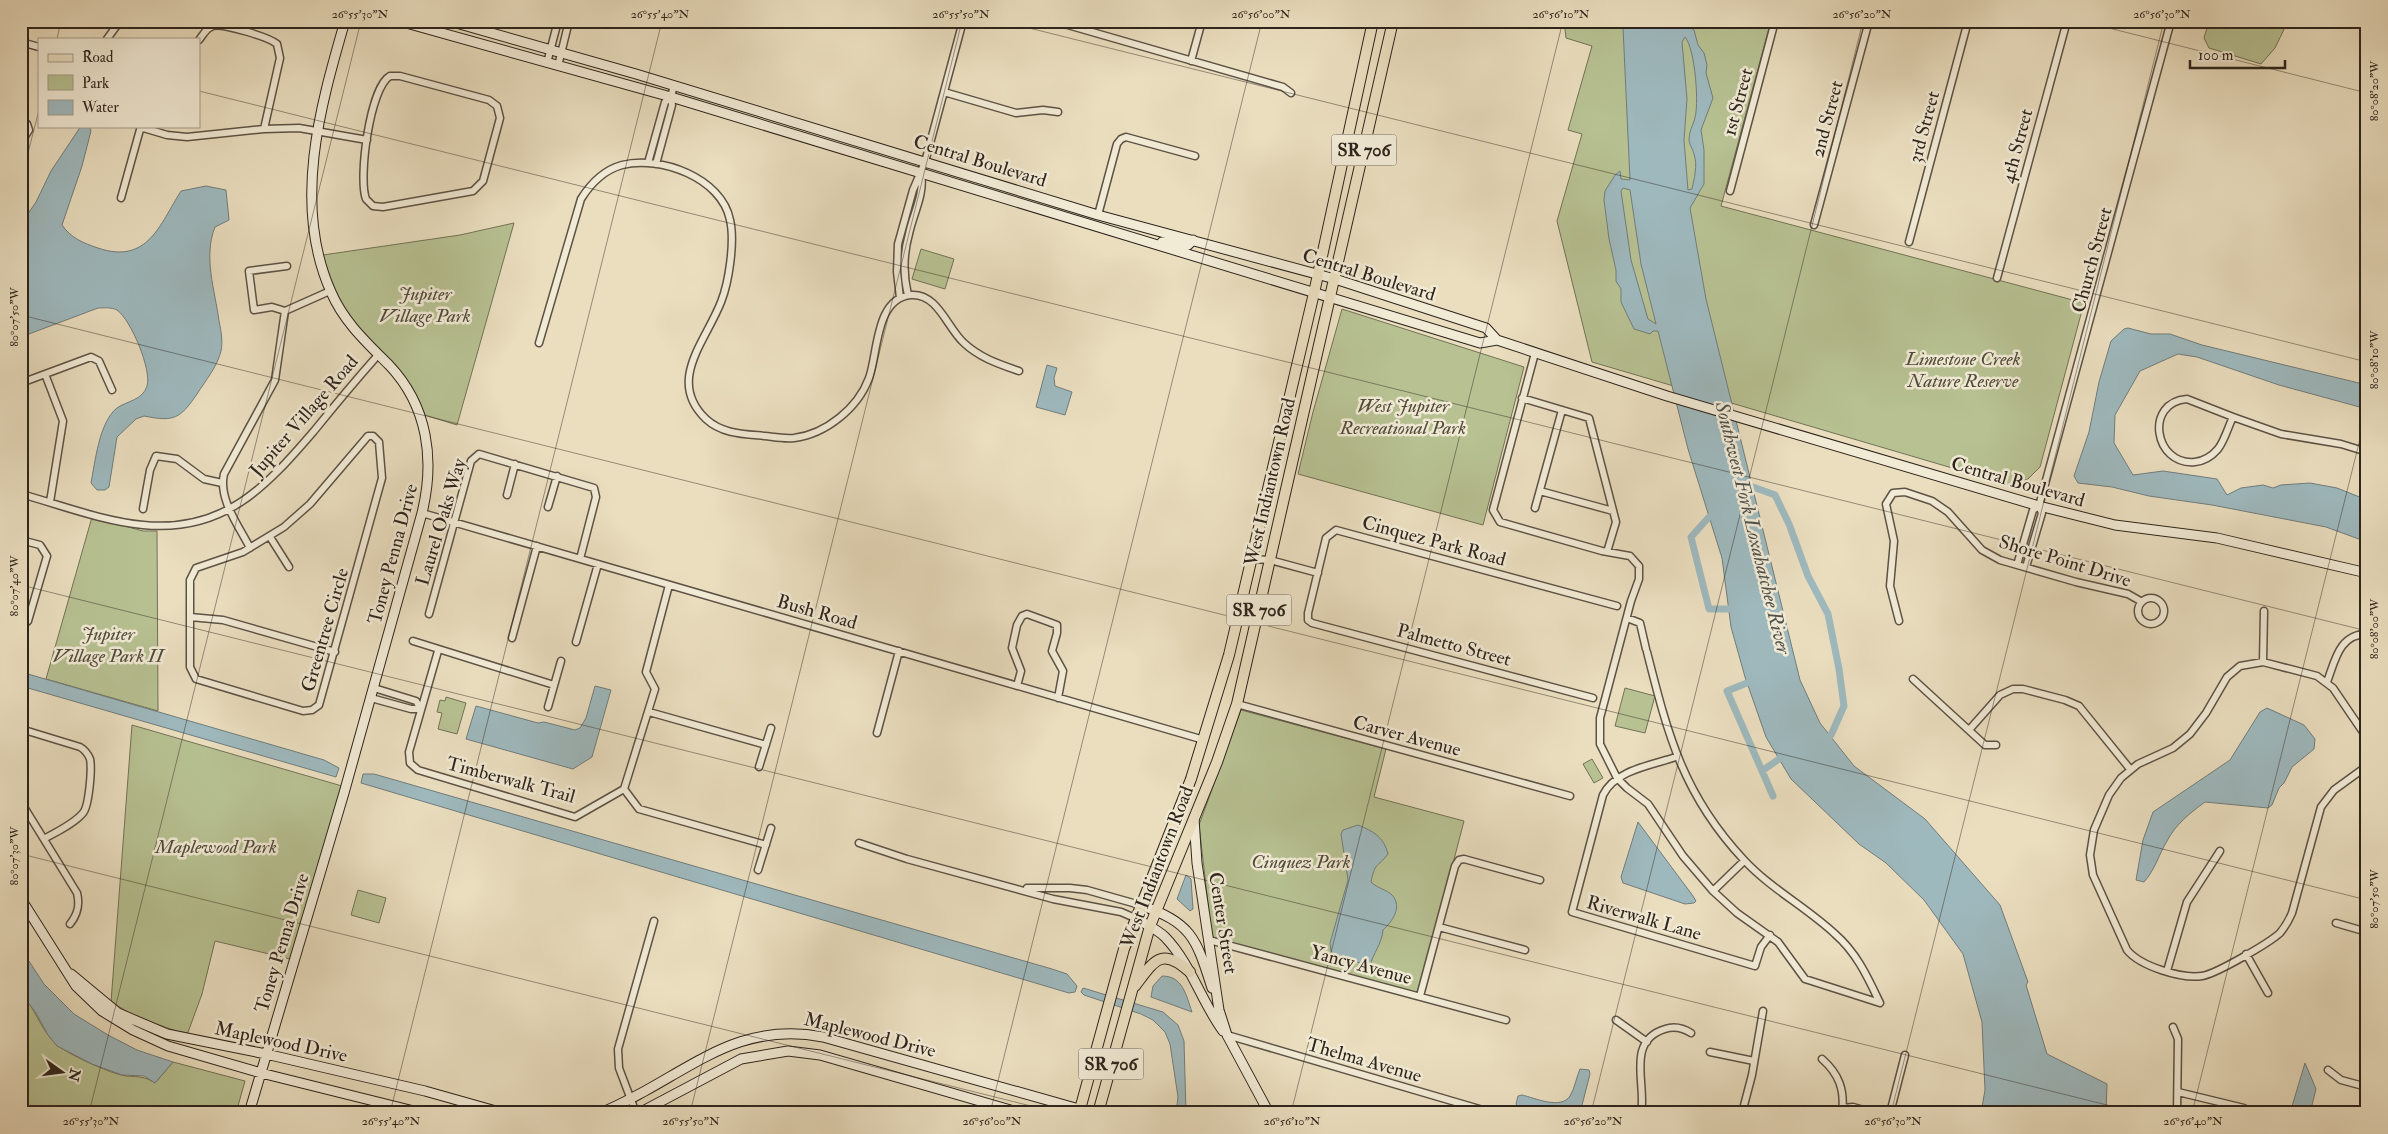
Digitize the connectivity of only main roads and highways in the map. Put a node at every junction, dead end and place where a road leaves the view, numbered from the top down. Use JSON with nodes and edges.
{"nodes":[{"id":1,"x":1373,"y":21,"type":"edge"},
{"id":2,"x":1393,"y":21,"type":"edge"},
{"id":3,"x":1190,"y":972,"type":"road end"},
{"id":4,"x":1130,"y":994,"type":"junction"},
{"id":5,"x":1080,"y":1112,"type":"edge"},
{"id":6,"x":1098,"y":1113,"type":"edge"}],
"edges":[{"from":1,"to":5,"type":"main road","name":"West Indiantown Road","number":"SR 706"},
{"from":2,"to":4,"type":"main road","name":"West Indiantown Road","number":"SR 706"},
{"from":3,"to":4,"type":"main road"},
{"from":4,"to":6,"type":"main road","name":"West Indiantown Road","number":"SR 706"}]}
